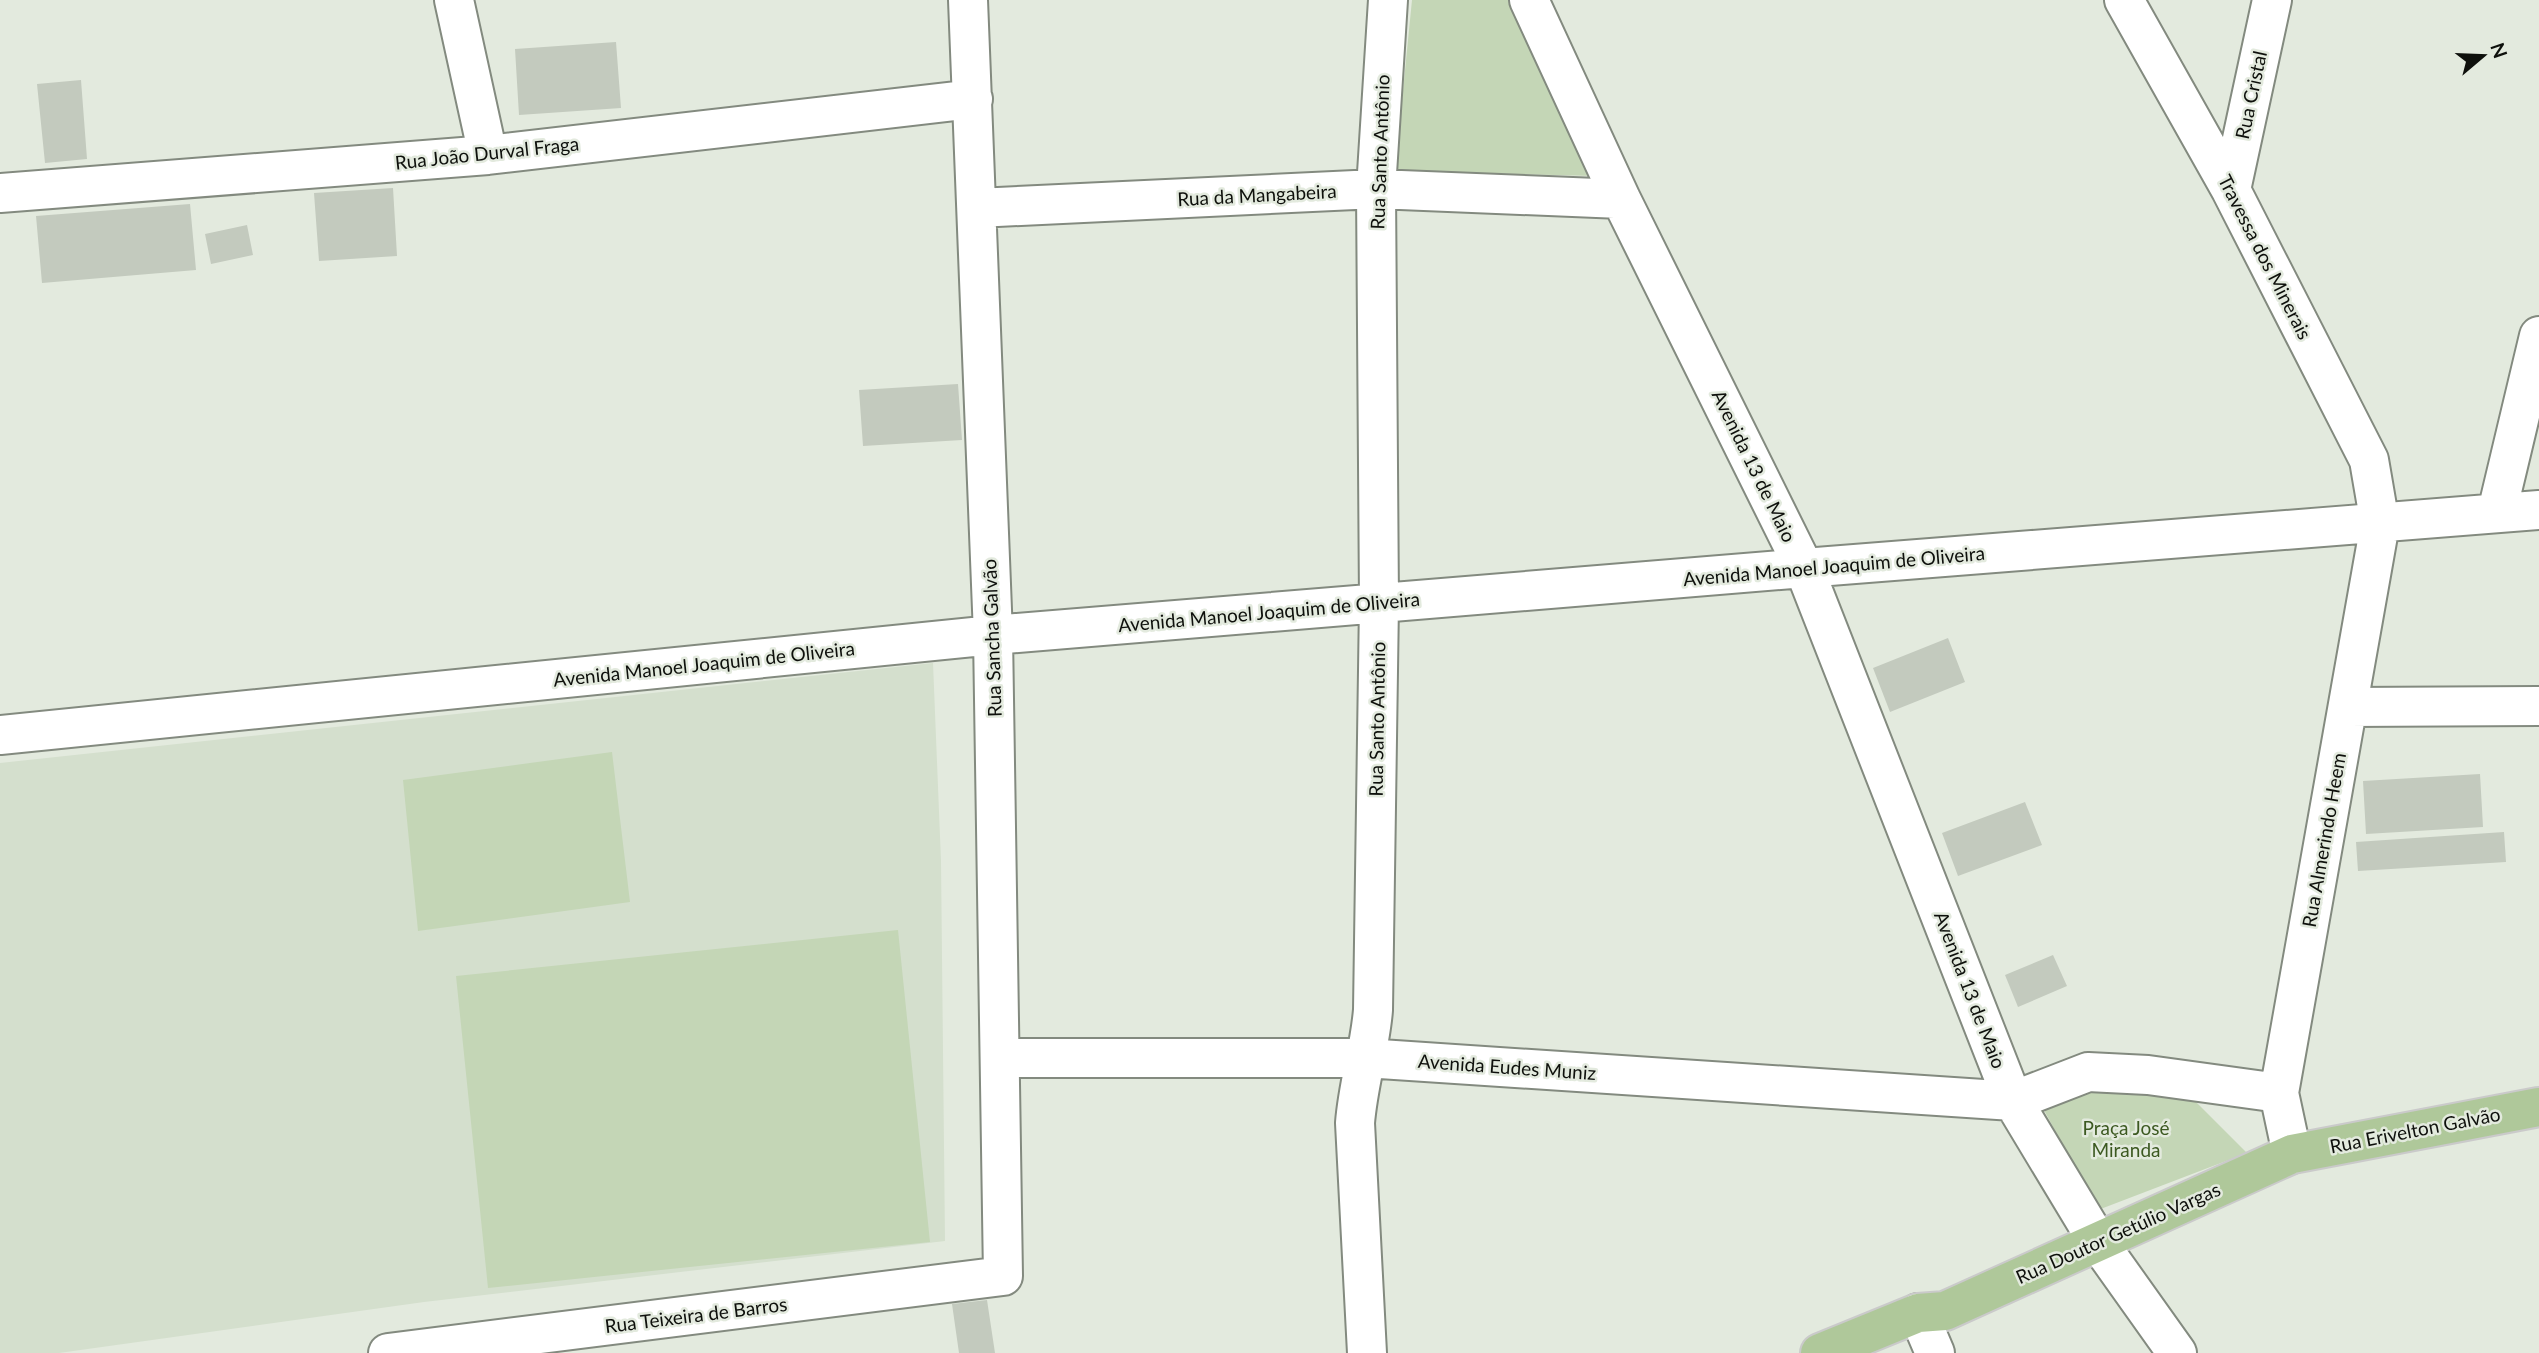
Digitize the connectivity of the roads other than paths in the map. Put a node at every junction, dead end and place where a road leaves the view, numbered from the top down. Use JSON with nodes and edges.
{"nodes":[{"id":1,"x":454,"y":0,"type":"edge"},
{"id":2,"x":968,"y":0,"type":"edge"},
{"id":3,"x":1388,"y":0,"type":"edge"},
{"id":4,"x":1529,"y":0,"type":"edge"},
{"id":5,"x":2124,"y":0,"type":"edge"},
{"id":6,"x":2272,"y":0,"type":"edge"},
{"id":7,"x":973,"y":99,"type":"junction"},
{"id":8,"x":488,"y":155,"type":"junction"},
{"id":9,"x":1376,"y":189,"type":"junction"},
{"id":10,"x":2231,"y":190,"type":"junction"},
{"id":11,"x":0,"y":193,"type":"edge"},
{"id":12,"x":1621,"y":199,"type":"junction"},
{"id":13,"x":977,"y":208,"type":"junction"},
{"id":14,"x":2539,"y":336,"type":"edge"},
{"id":15,"x":2539,"y":510,"type":"edge"},
{"id":16,"x":2497,"y":512,"type":"junction"},
{"id":17,"x":2380,"y":524,"type":"junction"},
{"id":18,"x":1804,"y":568,"type":"junction"},
{"id":19,"x":1378,"y":603,"type":"junction"},
{"id":20,"x":993,"y":635,"type":"junction"},
{"id":21,"x":2539,"y":706,"type":"edge"},
{"id":22,"x":2348,"y":707,"type":"junction"},
{"id":23,"x":0,"y":734,"type":"edge"},
{"id":24,"x":1001,"y":1058,"type":"junction"},
{"id":25,"x":1365,"y":1058,"type":"junction"},
{"id":26,"x":2279,"y":1093,"type":"junction"},
{"id":27,"x":2013,"y":1101,"type":"junction"},
{"id":28,"x":2539,"y":1107,"type":"edge"},
{"id":29,"x":2291,"y":1154,"type":"junction"},
{"id":30,"x":2098,"y":1242,"type":"junction"},
{"id":31,"x":1003,"y":1276,"type":"joint"},
{"id":32,"x":1931,"y":1328,"type":"edge"},
{"id":33,"x":551,"y":1343,"type":"edge"},
{"id":34,"x":388,"y":1353,"type":"edge"},
{"id":35,"x":1367,"y":1353,"type":"edge"},
{"id":36,"x":1820,"y":1353,"type":"edge"},
{"id":37,"x":1881,"y":1353,"type":"edge"},
{"id":38,"x":2178,"y":1353,"type":"edge"}],
"edges":[{"from":1,"to":8,"type":"street"},
{"from":2,"to":7,"type":"street","name":"Rua Sancha Galvão"},
{"from":3,"to":9,"type":"street","name":"Rua Santo Antônio"},
{"from":4,"to":12,"type":"street","name":"Avenida 13 de Maio"},
{"from":5,"to":10,"type":"street","name":"Travessa dos Minerais"},
{"from":6,"to":10,"type":"street","name":"Rua Cristal"},
{"from":7,"to":8,"type":"street","name":"Rua João Durval Fraga"},
{"from":7,"to":13,"type":"street","name":"Rua Sancha Galvão"},
{"from":8,"to":11,"type":"street","name":"Rua João Durval Fraga"},
{"from":9,"to":12,"type":"street","name":"Rua da Mangabeira"},
{"from":9,"to":13,"type":"street","name":"Rua da Mangabeira"},
{"from":9,"to":19,"type":"street","name":"Rua Santo Antônio"},
{"from":10,"to":17,"type":"street","name":"Travessa dos Minerais"},
{"from":12,"to":18,"type":"street","name":"Avenida 13 de Maio"},
{"from":13,"to":20,"type":"street","name":"Rua Sancha Galvão"},
{"from":14,"to":16,"type":"street"},
{"from":15,"to":16,"type":"street","name":"Avenida Manoel Joaquim de Oliveira"},
{"from":16,"to":17,"type":"street","name":"Avenida Manoel Joaquim de Oliveira"},
{"from":17,"to":18,"type":"street","name":"Avenida Manoel Joaquim de Oliveira"},
{"from":17,"to":22,"type":"street","name":"Rua Almerindo Heem"},
{"from":18,"to":19,"type":"street","name":"Avenida Manoel Joaquim de Oliveira"},
{"from":18,"to":27,"type":"street","name":"Avenida 13 de Maio"},
{"from":19,"to":20,"type":"street","name":"Avenida Manoel Joaquim de Oliveira"},
{"from":19,"to":25,"type":"street","name":"Rua Santo Antônio"},
{"from":20,"to":23,"type":"street","name":"Avenida Manoel Joaquim de Oliveira"},
{"from":20,"to":24,"type":"street","name":"Rua Sancha Galvão"},
{"from":21,"to":22,"type":"street"},
{"from":22,"to":26,"type":"street","name":"Rua Almerindo Heem"},
{"from":24,"to":25,"type":"street","name":"Avenida Eudes Muniz"},
{"from":24,"to":31,"type":"street","name":"Rua Sancha Galvão"},
{"from":25,"to":27,"type":"street","name":"Avenida Eudes Muniz"},
{"from":25,"to":35,"type":"street","name":"Rua Santo Antônio"},
{"from":26,"to":27,"type":"street"},
{"from":26,"to":29,"type":"street","name":"Rua Almerindo Heem"},
{"from":27,"to":30,"type":"street"},
{"from":28,"to":29,"type":"main road","name":"Rua Erivelton Galvão"},
{"from":29,"to":30,"type":"main road","name":"Rua Doutor Getúlio Vargas"},
{"from":30,"to":32,"type":"main road","name":"Rua Doutor Getúlio Vargas"},
{"from":30,"to":38,"type":"street"},
{"from":31,"to":33,"type":"street","name":"Rua Teixeira de Barros"},
{"from":32,"to":36,"type":"main road","name":"Rua Doutor Getúlio Vargas"},
{"from":32,"to":37,"type":"main road","name":"Rua Doutor Getúlio Vargas"},
{"from":33,"to":34,"type":"street","name":"Rua Teixeira de Barros"}]}
